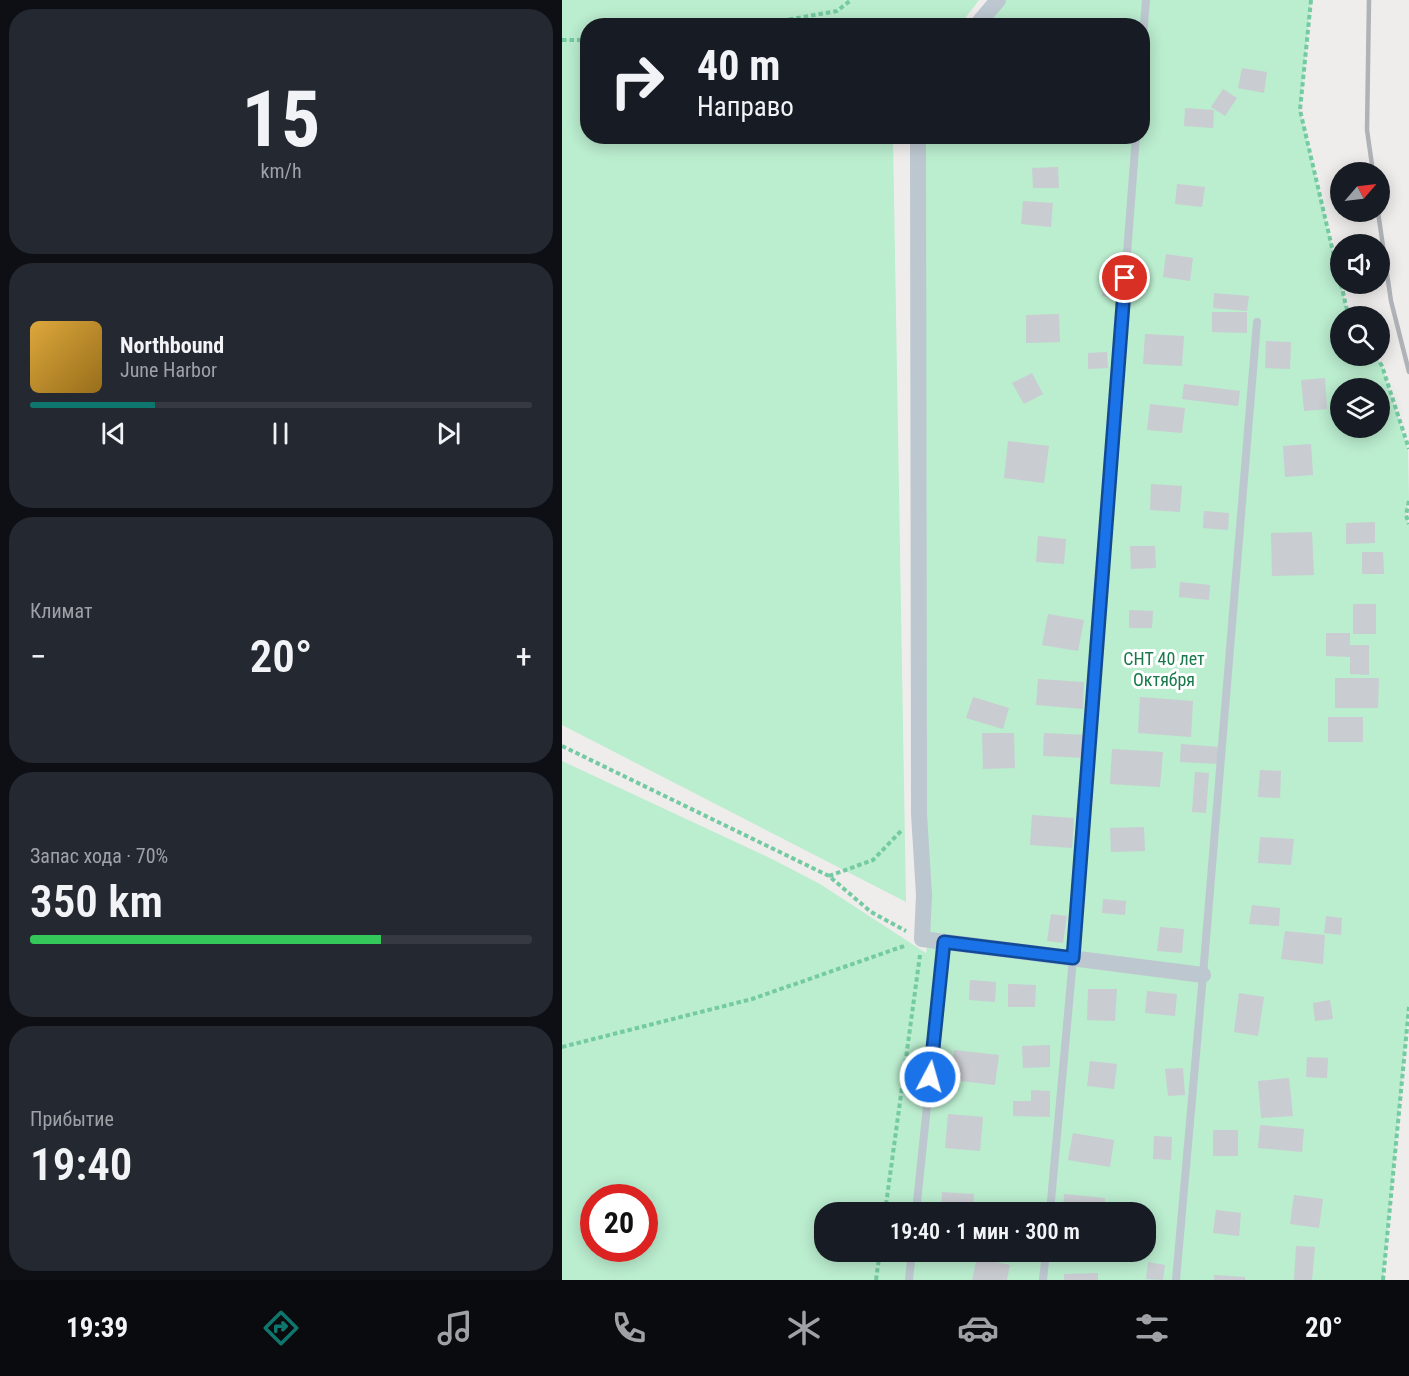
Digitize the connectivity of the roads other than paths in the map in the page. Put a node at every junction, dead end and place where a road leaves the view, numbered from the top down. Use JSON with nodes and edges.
{"nodes":[{"id":1,"x":998,"y":0,"type":"edge"},
{"id":2,"x":1146,"y":0,"type":"edge"},
{"id":3,"x":983,"y":18,"type":"edge"},
{"id":4,"x":1145,"y":18,"type":"edge"},
{"id":5,"x":918,"y":144,"type":"edge"},
{"id":6,"x":1135,"y":144,"type":"edge"},
{"id":7,"x":1257,"y":322,"type":"dead end"},
{"id":8,"x":944,"y":942,"type":"junction"},
{"id":9,"x":1073,"y":958,"type":"junction"},
{"id":10,"x":1203,"y":975,"type":"junction"},
{"id":11,"x":917,"y":1202,"type":"edge"},
{"id":12,"x":1051,"y":1202,"type":"edge"},
{"id":13,"x":911,"y":1262,"type":"edge"},
{"id":14,"x":1045,"y":1262,"type":"edge"},
{"id":15,"x":910,"y":1280,"type":"edge"},
{"id":16,"x":1044,"y":1280,"type":"edge"},
{"id":17,"x":1176,"y":1280,"type":"edge"}],
"edges":[{"from":1,"to":3,"type":"street"},
{"from":2,"to":4,"type":"lane"},
{"from":5,"to":8,"type":"street"},
{"from":6,"to":9,"type":"lane"},
{"from":7,"to":10,"type":"lane"},
{"from":8,"to":9,"type":"street"},
{"from":8,"to":11,"type":"lane"},
{"from":9,"to":10,"type":"street"},
{"from":9,"to":12,"type":"lane"},
{"from":10,"to":17,"type":"lane"},
{"from":13,"to":15,"type":"lane"},
{"from":14,"to":16,"type":"lane"}]}
